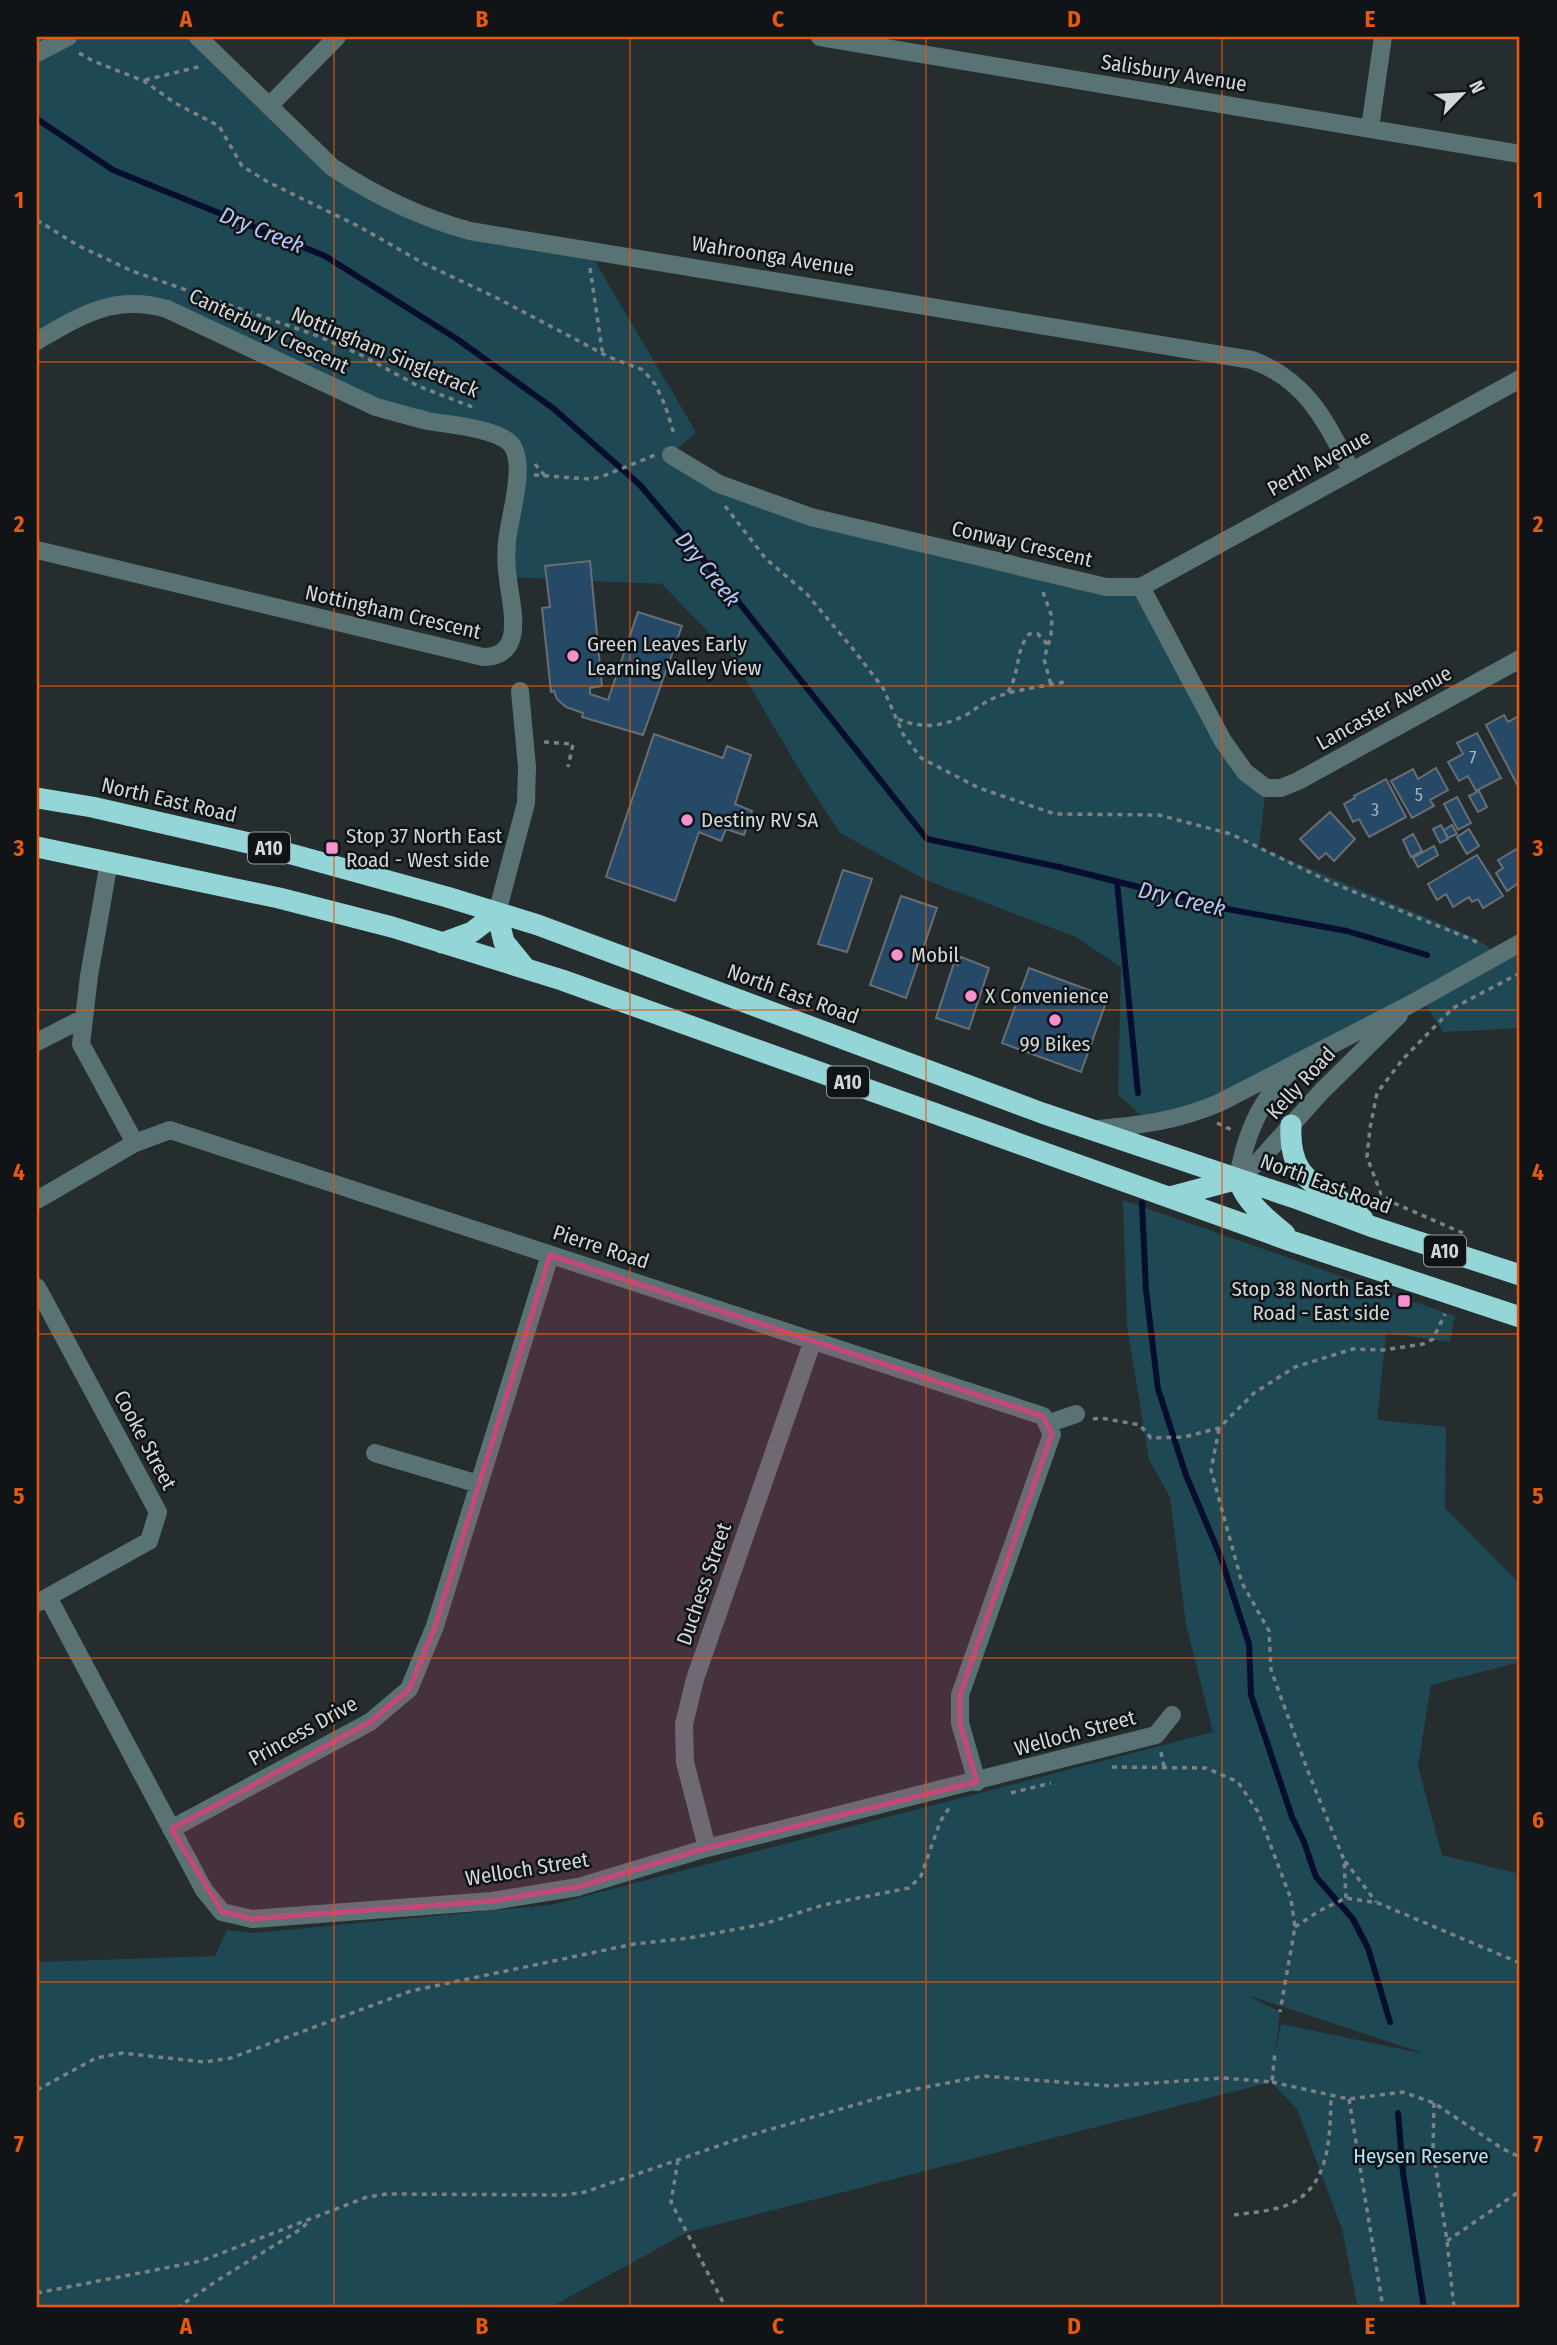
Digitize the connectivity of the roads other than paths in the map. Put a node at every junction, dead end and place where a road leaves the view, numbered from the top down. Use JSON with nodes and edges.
{"nodes":[{"id":1,"x":198,"y":37,"type":"edge"},
{"id":2,"x":338,"y":37,"type":"edge"},
{"id":3,"x":820,"y":37,"type":"edge"},
{"id":4,"x":1383,"y":37,"type":"edge"},
{"id":5,"x":62,"y":40,"type":"edge"},
{"id":6,"x":37,"y":53,"type":"edge"},
{"id":7,"x":269,"y":106,"type":"junction"},
{"id":8,"x":1370,"y":128,"type":"junction"},
{"id":9,"x":1520,"y":154,"type":"edge"},
{"id":10,"x":37,"y":341,"type":"edge"},
{"id":11,"x":1520,"y":379,"type":"edge"},
{"id":12,"x":485,"y":432,"type":"joint"},
{"id":13,"x":670,"y":456,"type":"road end"},
{"id":14,"x":1351,"y":470,"type":"junction"},
{"id":15,"x":37,"y":550,"type":"edge"},
{"id":16,"x":1141,"y":587,"type":"junction"},
{"id":17,"x":1520,"y":659,"type":"edge"},
{"id":18,"x":520,"y":691,"type":"dead end"},
{"id":19,"x":37,"y":798,"type":"edge"},
{"id":20,"x":37,"y":847,"type":"edge"},
{"id":21,"x":108,"y":862,"type":"junction"},
{"id":22,"x":497,"y":913,"type":"junction"},
{"id":23,"x":442,"y":943,"type":"junction"},
{"id":24,"x":1520,"y":943,"type":"edge"},
{"id":25,"x":526,"y":969,"type":"junction"},
{"id":26,"x":1409,"y":1005,"type":"junction"},
{"id":27,"x":84,"y":1018,"type":"junction"},
{"id":28,"x":37,"y":1042,"type":"edge"},
{"id":29,"x":1306,"y":1057,"type":"junction"},
{"id":30,"x":1291,"y":1125,"type":"junction"},
{"id":31,"x":1097,"y":1129,"type":"junction"},
{"id":32,"x":135,"y":1143,"type":"junction"},
{"id":33,"x":1238,"y":1179,"type":"junction"},
{"id":34,"x":1170,"y":1197,"type":"junction"},
{"id":35,"x":37,"y":1200,"type":"edge"},
{"id":36,"x":1370,"y":1226,"type":"junction"},
{"id":37,"x":1291,"y":1241,"type":"junction"},
{"id":38,"x":550,"y":1255,"type":"junction"},
{"id":39,"x":1520,"y":1275,"type":"edge"},
{"id":40,"x":37,"y":1286,"type":"edge"},
{"id":41,"x":1520,"y":1317,"type":"edge"},
{"id":42,"x":813,"y":1340,"type":"junction"},
{"id":43,"x":1076,"y":1413,"type":"road end"},
{"id":44,"x":1048,"y":1424,"type":"junction"},
{"id":45,"x":375,"y":1453,"type":"dead end"},
{"id":46,"x":479,"y":1484,"type":"junction"},
{"id":47,"x":42,"y":1600,"type":"edge"},
{"id":48,"x":1172,"y":1715,"type":"dead end"},
{"id":49,"x":977,"y":1782,"type":"junction"},
{"id":50,"x":171,"y":1829,"type":"junction"},
{"id":51,"x":707,"y":1848,"type":"junction"}],
"edges":[{"from":1,"to":7,"type":"street","name":"Wahroonga Avenue"},
{"from":2,"to":7,"type":"street"},
{"from":3,"to":8,"type":"street","name":"Salisbury Avenue"},
{"from":4,"to":8,"type":"street"},
{"from":5,"to":6,"type":"street"},
{"from":7,"to":14,"type":"street","name":"Wahroonga Avenue"},
{"from":8,"to":9,"type":"street","name":"Salisbury Avenue"},
{"from":10,"to":12,"type":"street","name":"Canterbury Crescent"},
{"from":11,"to":14,"type":"street","name":"Perth Avenue"},
{"from":12,"to":15,"type":"street","name":"Nottingham Crescent"},
{"from":13,"to":16,"type":"street","name":"Conway Crescent"},
{"from":14,"to":16,"type":"street","name":"Perth Avenue"},
{"from":16,"to":17,"type":"street","name":"Lancaster Avenue"},
{"from":18,"to":22,"type":"street"},
{"from":19,"to":22,"type":"highway","name":"North East Road","number":"A10"},
{"from":20,"to":21,"type":"highway","number":"A10"},
{"from":21,"to":23,"type":"highway","number":"A10"},
{"from":21,"to":27,"type":"street"},
{"from":22,"to":23,"type":"highway"},
{"from":22,"to":25,"type":"highway"},
{"from":22,"to":31,"type":"highway","name":"North East Road","number":"A10"},
{"from":23,"to":25,"type":"highway","number":"A10"},
{"from":24,"to":26,"type":"street","name":"Kelly Road"},
{"from":25,"to":34,"type":"highway","number":"A10"},
{"from":26,"to":29,"type":"street","name":"Kelly Road"},
{"from":26,"to":30,"type":"street","name":"Kelly Road"},
{"from":27,"to":28,"type":"street"},
{"from":27,"to":32,"type":"street"},
{"from":29,"to":31,"type":"street","name":"Kelly Road"},
{"from":29,"to":33,"type":"street","name":"Kelly Road"},
{"from":30,"to":33,"type":"street","name":"Kelly Road"},
{"from":30,"to":36,"type":"highway"},
{"from":31,"to":33,"type":"highway","name":"North East Road","number":"A10"},
{"from":32,"to":35,"type":"street"},
{"from":32,"to":38,"type":"street","name":"Pierre Road"},
{"from":33,"to":34,"type":"highway"},
{"from":33,"to":36,"type":"highway","name":"North East Road","number":"A10"},
{"from":33,"to":37,"type":"highway"},
{"from":34,"to":37,"type":"highway","number":"A10"},
{"from":36,"to":39,"type":"highway","name":"North East Road","number":"A10"},
{"from":37,"to":41,"type":"highway","number":"A10"},
{"from":38,"to":42,"type":"street","name":"Pierre Road"},
{"from":38,"to":46,"type":"street","name":"Princess Drive"},
{"from":40,"to":47,"type":"street","name":"Cooke Street"},
{"from":42,"to":44,"type":"street","name":"Pierre Road"},
{"from":42,"to":51,"type":"street","name":"Duchess Street"},
{"from":43,"to":44,"type":"street"},
{"from":44,"to":49,"type":"street"},
{"from":45,"to":46,"type":"street"},
{"from":46,"to":50,"type":"street","name":"Princess Drive"},
{"from":47,"to":50,"type":"street","name":"Welloch Street"},
{"from":48,"to":49,"type":"street","name":"Welloch Street"},
{"from":49,"to":51,"type":"street","name":"Welloch Street"},
{"from":50,"to":51,"type":"street","name":"Welloch Street"}]}
